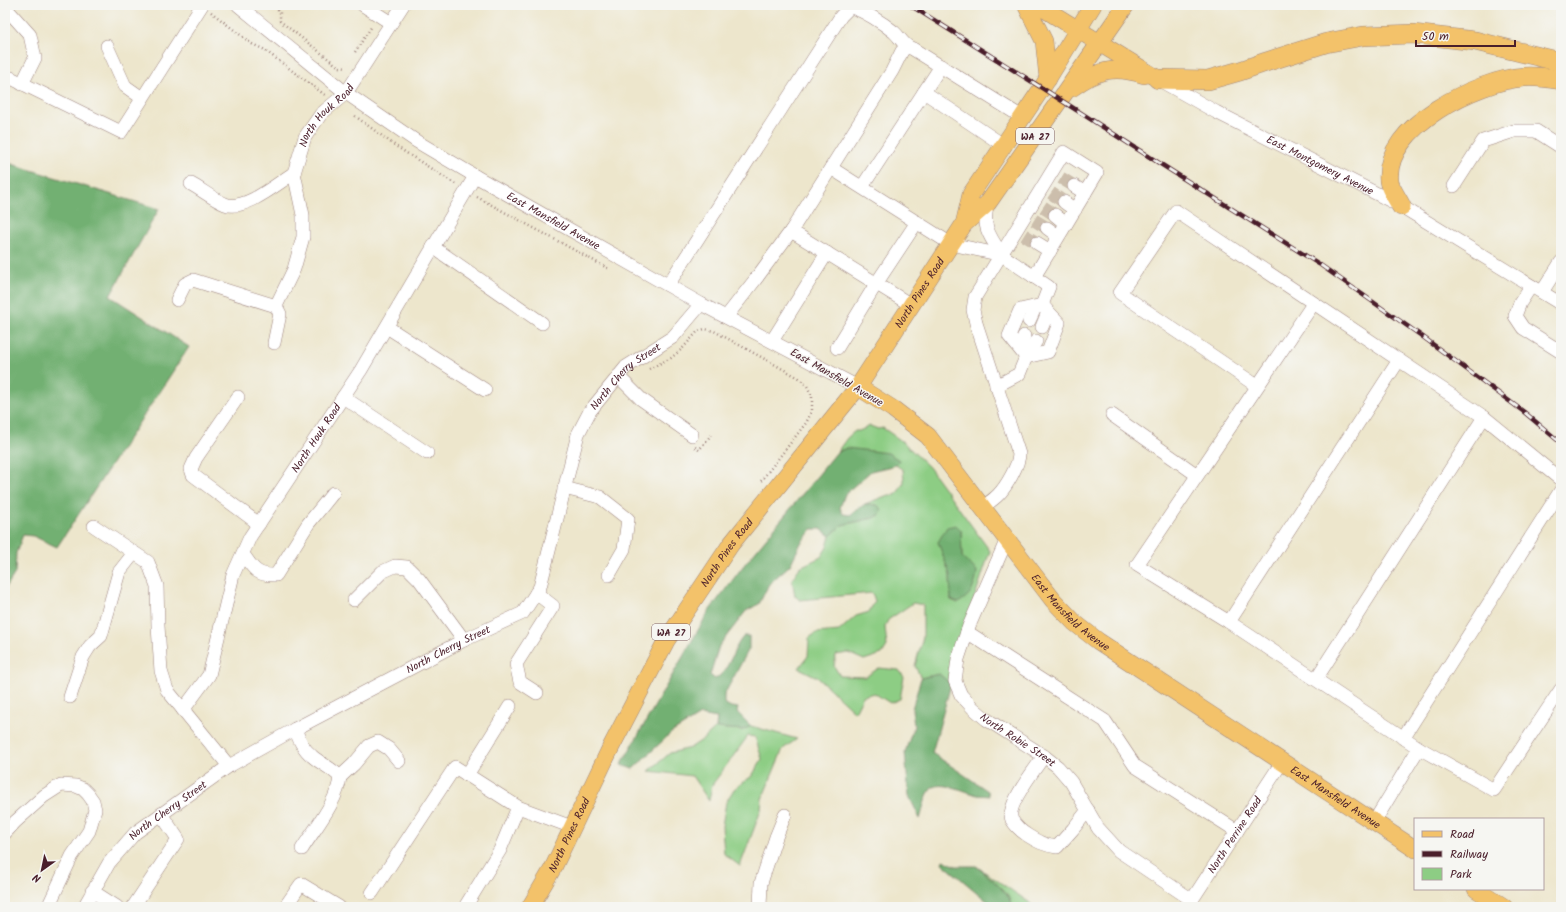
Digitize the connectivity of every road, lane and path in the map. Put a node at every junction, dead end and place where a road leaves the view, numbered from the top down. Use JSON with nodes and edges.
{"nodes":[{"id":1,"x":202,"y":5,"type":"edge"},
{"id":2,"x":238,"y":5,"type":"edge"},
{"id":3,"x":271,"y":5,"type":"edge"},
{"id":4,"x":363,"y":5,"type":"edge"},
{"id":5,"x":403,"y":5,"type":"edge"},
{"id":6,"x":1026,"y":5,"type":"edge"},
{"id":7,"x":1038,"y":5,"type":"edge"},
{"id":8,"x":1093,"y":5,"type":"edge"},
{"id":9,"x":1126,"y":5,"type":"edge"},
{"id":10,"x":5,"y":7,"type":"edge"},
{"id":11,"x":379,"y":15,"type":"junction"},
{"id":12,"x":391,"y":23,"type":"junction"},
{"id":13,"x":1078,"y":29,"type":"junction"},
{"id":14,"x":1101,"y":43,"type":"junction"},
{"id":15,"x":107,"y":46,"type":"dead end"},
{"id":16,"x":907,"y":47,"type":"junction"},
{"id":17,"x":352,"y":58,"type":"dead end"},
{"id":18,"x":1561,"y":62,"type":"edge"},
{"id":19,"x":351,"y":65,"type":"dead end"},
{"id":20,"x":940,"y":66,"type":"junction"},
{"id":21,"x":5,"y":77,"type":"edge"},
{"id":22,"x":1048,"y":79,"type":"junction"},
{"id":23,"x":1158,"y":79,"type":"junction"},
{"id":24,"x":1561,"y":80,"type":"edge"},
{"id":25,"x":22,"y":84,"type":"junction"},
{"id":26,"x":924,"y":92,"type":"junction"},
{"id":27,"x":346,"y":93,"type":"junction"},
{"id":28,"x":1063,"y":95,"type":"junction"},
{"id":29,"x":142,"y":98,"type":"junction"},
{"id":30,"x":1022,"y":117,"type":"junction"},
{"id":31,"x":1003,"y":145,"type":"junction"},
{"id":32,"x":1561,"y":147,"type":"edge"},
{"id":33,"x":831,"y":168,"type":"junction"},
{"id":34,"x":294,"y":173,"type":"junction"},
{"id":35,"x":475,"y":176,"type":"junction"},
{"id":36,"x":190,"y":184,"type":"dead end"},
{"id":37,"x":1074,"y":186,"type":"tunnel mouth"},
{"id":38,"x":1454,"y":186,"type":"dead end"},
{"id":39,"x":862,"y":187,"type":"junction"},
{"id":40,"x":1085,"y":193,"type":"junction"},
{"id":41,"x":1064,"y":202,"type":"tunnel mouth"},
{"id":42,"x":988,"y":204,"type":"junction"},
{"id":43,"x":1401,"y":206,"type":"junction"},
{"id":44,"x":1075,"y":210,"type":"junction"},
{"id":45,"x":1055,"y":215,"type":"tunnel mouth"},
{"id":46,"x":917,"y":222,"type":"junction"},
{"id":47,"x":964,"y":224,"type":"junction"},
{"id":48,"x":1066,"y":224,"type":"junction"},
{"id":49,"x":1047,"y":228,"type":"tunnel mouth"},
{"id":50,"x":791,"y":231,"type":"junction"},
{"id":51,"x":1058,"y":236,"type":"junction"},
{"id":52,"x":1037,"y":243,"type":"tunnel mouth"},
{"id":53,"x":951,"y":244,"type":"junction"},
{"id":54,"x":433,"y":247,"type":"junction"},
{"id":55,"x":1050,"y":251,"type":"junction"},
{"id":56,"x":827,"y":254,"type":"junction"},
{"id":57,"x":1002,"y":255,"type":"junction"},
{"id":58,"x":1561,"y":262,"type":"edge"},
{"id":59,"x":1034,"y":277,"type":"junction"},
{"id":60,"x":876,"y":284,"type":"junction"},
{"id":61,"x":668,"y":286,"type":"junction"},
{"id":62,"x":1537,"y":289,"type":"junction"},
{"id":63,"x":177,"y":300,"type":"dead end"},
{"id":64,"x":701,"y":304,"type":"junction"},
{"id":65,"x":1313,"y":304,"type":"junction"},
{"id":66,"x":1561,"y":304,"type":"edge"},
{"id":67,"x":911,"y":305,"type":"junction"},
{"id":68,"x":1042,"y":305,"type":"junction"},
{"id":69,"x":276,"y":306,"type":"junction"},
{"id":70,"x":726,"y":317,"type":"junction"},
{"id":71,"x":1029,"y":321,"type":"dead end"},
{"id":72,"x":542,"y":323,"type":"dead end"},
{"id":73,"x":387,"y":326,"type":"junction"},
{"id":74,"x":1042,"y":327,"type":"dead end"},
{"id":75,"x":1024,"y":336,"type":"dead end"},
{"id":76,"x":772,"y":341,"type":"junction"},
{"id":77,"x":1036,"y":341,"type":"dead end"},
{"id":78,"x":274,"y":343,"type":"dead end"},
{"id":79,"x":837,"y":348,"type":"dead end"},
{"id":80,"x":1561,"y":352,"type":"edge"},
{"id":81,"x":1026,"y":357,"type":"junction"},
{"id":82,"x":1399,"y":360,"type":"junction"},
{"id":83,"x":646,"y":371,"type":"dead end"},
{"id":84,"x":618,"y":376,"type":"junction"},
{"id":85,"x":858,"y":386,"type":"junction"},
{"id":86,"x":996,"y":386,"type":"junction"},
{"id":87,"x":1257,"y":386,"type":"junction"},
{"id":88,"x":485,"y":390,"type":"dead end"},
{"id":89,"x":238,"y":397,"type":"dead end"},
{"id":90,"x":343,"y":397,"type":"junction"},
{"id":91,"x":1112,"y":415,"type":"dead end"},
{"id":92,"x":1484,"y":417,"type":"junction"},
{"id":93,"x":692,"y":435,"type":"dead end"},
{"id":94,"x":427,"y":453,"type":"dead end"},
{"id":95,"x":1197,"y":475,"type":"junction"},
{"id":96,"x":1561,"y":480,"type":"edge"},
{"id":97,"x":761,"y":481,"type":"dead end"},
{"id":98,"x":564,"y":488,"type":"junction"},
{"id":99,"x":1561,"y":490,"type":"edge"},
{"id":100,"x":333,"y":493,"type":"dead end"},
{"id":101,"x":983,"y":507,"type":"junction"},
{"id":102,"x":259,"y":524,"type":"junction"},
{"id":103,"x":94,"y":526,"type":"dead end"},
{"id":104,"x":1007,"y":539,"type":"junction"},
{"id":105,"x":134,"y":553,"type":"junction"},
{"id":106,"x":243,"y":554,"type":"junction"},
{"id":107,"x":609,"y":575,"type":"dead end"},
{"id":108,"x":536,"y":593,"type":"junction"},
{"id":109,"x":354,"y":600,"type":"dead end"},
{"id":110,"x":1229,"y":622,"type":"junction"},
{"id":111,"x":967,"y":632,"type":"junction"},
{"id":112,"x":464,"y":640,"type":"junction"},
{"id":113,"x":1316,"y":679,"type":"junction"},
{"id":114,"x":1561,"y":689,"type":"edge"},
{"id":115,"x":537,"y":693,"type":"dead end"},
{"id":116,"x":70,"y":697,"type":"dead end"},
{"id":117,"x":510,"y":706,"type":"dead end"},
{"id":118,"x":183,"y":710,"type":"junction"},
{"id":119,"x":295,"y":729,"type":"junction"},
{"id":120,"x":1403,"y":738,"type":"junction"},
{"id":121,"x":1419,"y":748,"type":"junction"},
{"id":122,"x":1044,"y":756,"type":"junction"},
{"id":123,"x":399,"y":761,"type":"dead end"},
{"id":124,"x":1282,"y":762,"type":"junction"},
{"id":125,"x":229,"y":766,"type":"junction"},
{"id":126,"x":467,"y":775,"type":"junction"},
{"id":127,"x":340,"y":777,"type":"junction"},
{"id":128,"x":518,"y":807,"type":"junction"},
{"id":129,"x":1088,"y":810,"type":"junction"},
{"id":130,"x":161,"y":814,"type":"junction"},
{"id":131,"x":785,"y":815,"type":"dead end"},
{"id":132,"x":1374,"y":822,"type":"junction"},
{"id":133,"x":572,"y":827,"type":"junction"},
{"id":134,"x":1237,"y":831,"type":"junction"},
{"id":135,"x":5,"y":833,"type":"edge"},
{"id":136,"x":1414,"y":848,"type":"edge"},
{"id":137,"x":302,"y":849,"type":"dead end"},
{"id":138,"x":1478,"y":890,"type":"edge"},
{"id":139,"x":92,"y":891,"type":"junction"},
{"id":140,"x":372,"y":893,"type":"dead end"},
{"id":141,"x":1189,"y":903,"type":"edge"},
{"id":142,"x":48,"y":907,"type":"edge"},
{"id":143,"x":84,"y":907,"type":"edge"},
{"id":144,"x":117,"y":907,"type":"edge"},
{"id":145,"x":133,"y":907,"type":"edge"},
{"id":146,"x":286,"y":907,"type":"edge"},
{"id":147,"x":339,"y":907,"type":"edge"},
{"id":148,"x":464,"y":907,"type":"edge"},
{"id":149,"x":530,"y":907,"type":"edge"},
{"id":150,"x":760,"y":907,"type":"edge"},
{"id":151,"x":1504,"y":907,"type":"edge"}],
"edges":[{"from":1,"to":29,"type":"street"},
{"from":2,"to":27,"type":"street","name":"East Mansfield Avenue"},
{"from":3,"to":19,"type":"path"},
{"from":4,"to":11,"type":"street"},
{"from":5,"to":12,"type":"street","name":"North Houk Road"},
{"from":6,"to":22,"type":"main road"},
{"from":7,"to":13,"type":"main road","name":"East Montgomery Avenue"},
{"from":8,"to":13,"type":"main road","name":"North Pines Road","number":"WA 27"},
{"from":9,"to":14,"type":"main road","name":"North Pines Road","number":"WA 27"},
{"from":10,"to":25,"type":"street"},
{"from":11,"to":12,"type":"street"},
{"from":11,"to":17,"type":"path"},
{"from":12,"to":27,"type":"street","name":"North Houk Road"},
{"from":13,"to":14,"type":"main road","name":"East Montgomery Avenue"},
{"from":13,"to":22,"type":"main road","name":"North Pines Road","number":"WA 27"},
{"from":14,"to":23,"type":"main road","name":"East Montgomery Avenue"},
{"from":14,"to":28,"type":"main road","name":"North Pines Road","number":"WA 27"},
{"from":15,"to":29,"type":"street"},
{"from":16,"to":20,"type":"street"},
{"from":16,"to":33,"type":"street"},
{"from":16,"to":61,"type":"street"},
{"from":18,"to":23,"type":"highway"},
{"from":20,"to":26,"type":"street"},
{"from":20,"to":30,"type":"street"},
{"from":21,"to":25,"type":"street"},
{"from":22,"to":30,"type":"main road","name":"North Pines Road","number":"WA 27"},
{"from":23,"to":28,"type":"main road"},
{"from":23,"to":43,"type":"street","name":"East Montgomery Avenue"},
{"from":24,"to":43,"type":"highway"},
{"from":25,"to":29,"type":"street"},
{"from":26,"to":31,"type":"street"},
{"from":26,"to":39,"type":"street"},
{"from":27,"to":34,"type":"street","name":"North Houk Road"},
{"from":27,"to":35,"type":"street","name":"East Mansfield Avenue"},
{"from":28,"to":42,"type":"main road","name":"North Pines Road","number":"WA 27"},
{"from":30,"to":31,"type":"main road","name":"North Pines Road","number":"WA 27"},
{"from":31,"to":47,"type":"main road","name":"North Pines Road","number":"WA 27"},
{"from":32,"to":38,"type":"street"},
{"from":33,"to":39,"type":"street"},
{"from":33,"to":50,"type":"street"},
{"from":34,"to":36,"type":"street"},
{"from":34,"to":69,"type":"street","name":"North Houk Road"},
{"from":35,"to":54,"type":"street","name":"North Houk Road"},
{"from":35,"to":61,"type":"street","name":"East Mansfield Avenue"},
{"from":37,"to":40,"type":"street"},
{"from":39,"to":46,"type":"street"},
{"from":40,"to":44,"type":"street"},
{"from":40,"to":57,"type":"street"},
{"from":41,"to":44,"type":"street"},
{"from":42,"to":47,"type":"main road","name":"North Pines Road","number":"WA 27"},
{"from":42,"to":57,"type":"street"},
{"from":43,"to":62,"type":"street","name":"East Montgomery Avenue"},
{"from":44,"to":48,"type":"street"},
{"from":45,"to":48,"type":"street"},
{"from":46,"to":53,"type":"street"},
{"from":46,"to":60,"type":"street"},
{"from":47,"to":53,"type":"main road","name":"North Pines Road","number":"WA 27"},
{"from":48,"to":51,"type":"street"},
{"from":49,"to":51,"type":"street"},
{"from":50,"to":56,"type":"street"},
{"from":50,"to":70,"type":"street"},
{"from":51,"to":55,"type":"street"},
{"from":52,"to":55,"type":"street"},
{"from":53,"to":57,"type":"street"},
{"from":53,"to":67,"type":"main road","name":"North Pines Road","number":"WA 27"},
{"from":54,"to":72,"type":"street"},
{"from":54,"to":73,"type":"street","name":"North Houk Road"},
{"from":55,"to":59,"type":"street"},
{"from":56,"to":60,"type":"street"},
{"from":56,"to":76,"type":"street"},
{"from":57,"to":59,"type":"street"},
{"from":57,"to":86,"type":"street"},
{"from":58,"to":62,"type":"street"},
{"from":59,"to":68,"type":"street"},
{"from":60,"to":67,"type":"street"},
{"from":60,"to":79,"type":"street"},
{"from":61,"to":64,"type":"street","name":"East Mansfield Avenue"},
{"from":62,"to":66,"type":"street","name":"East Montgomery Avenue"},
{"from":62,"to":80,"type":"street"},
{"from":63,"to":69,"type":"street"},
{"from":64,"to":70,"type":"street","name":"East Mansfield Avenue"},
{"from":64,"to":84,"type":"street","name":"North Cherry Street"},
{"from":65,"to":82,"type":"street"},
{"from":65,"to":87,"type":"street"},
{"from":65,"to":87,"type":"street"},
{"from":67,"to":85,"type":"main road","name":"North Pines Road","number":"WA 27"},
{"from":68,"to":71,"type":"street"},
{"from":68,"to":74,"type":"street"},
{"from":68,"to":81,"type":"street"},
{"from":68,"to":81,"type":"street"},
{"from":69,"to":78,"type":"street"},
{"from":70,"to":76,"type":"street","name":"East Mansfield Avenue"},
{"from":73,"to":88,"type":"street"},
{"from":73,"to":90,"type":"street","name":"North Houk Road"},
{"from":75,"to":81,"type":"street"},
{"from":76,"to":85,"type":"street","name":"East Mansfield Avenue"},
{"from":77,"to":81,"type":"street"},
{"from":81,"to":86,"type":"street"},
{"from":82,"to":92,"type":"street"},
{"from":82,"to":110,"type":"street"},
{"from":83,"to":97,"type":"path"},
{"from":84,"to":93,"type":"street"},
{"from":84,"to":98,"type":"street","name":"North Cherry Street"},
{"from":85,"to":101,"type":"main road","name":"East Mansfield Avenue"},
{"from":85,"to":133,"type":"main road","name":"North Pines Road","number":"WA 27"},
{"from":86,"to":101,"type":"street"},
{"from":87,"to":95,"type":"street"},
{"from":89,"to":102,"type":"street"},
{"from":90,"to":94,"type":"street"},
{"from":90,"to":102,"type":"street","name":"North Houk Road"},
{"from":91,"to":95,"type":"street"},
{"from":92,"to":96,"type":"street"},
{"from":92,"to":113,"type":"street"},
{"from":95,"to":110,"type":"street"},
{"from":98,"to":107,"type":"street"},
{"from":98,"to":108,"type":"street","name":"North Cherry Street"},
{"from":99,"to":120,"type":"street"},
{"from":100,"to":106,"type":"street"},
{"from":101,"to":104,"type":"main road","name":"East Mansfield Avenue"},
{"from":102,"to":106,"type":"street","name":"North Houk Road"},
{"from":103,"to":105,"type":"street"},
{"from":104,"to":111,"type":"street","name":"North Robie Street"},
{"from":104,"to":124,"type":"main road","name":"East Mansfield Avenue"},
{"from":105,"to":116,"type":"street"},
{"from":105,"to":118,"type":"street"},
{"from":106,"to":118,"type":"street","name":"North Houk Road"},
{"from":108,"to":112,"type":"street","name":"North Cherry Street"},
{"from":108,"to":115,"type":"street"},
{"from":109,"to":112,"type":"street"},
{"from":110,"to":113,"type":"street"},
{"from":111,"to":122,"type":"street","name":"North Robie Street"},
{"from":111,"to":134,"type":"street"},
{"from":112,"to":119,"type":"street","name":"North Cherry Street"},
{"from":113,"to":120,"type":"street"},
{"from":114,"to":121,"type":"street"},
{"from":117,"to":126,"type":"street"},
{"from":118,"to":125,"type":"street"},
{"from":119,"to":125,"type":"street","name":"North Cherry Street"},
{"from":119,"to":127,"type":"street"},
{"from":120,"to":121,"type":"street"},
{"from":121,"to":132,"type":"street"},
{"from":122,"to":129,"type":"street","name":"North Robie Street"},
{"from":122,"to":129,"type":"street"},
{"from":123,"to":127,"type":"street"},
{"from":124,"to":132,"type":"main road","name":"East Mansfield Avenue"},
{"from":124,"to":134,"type":"street","name":"North Perrine Road"},
{"from":125,"to":130,"type":"street","name":"North Cherry Street"},
{"from":126,"to":128,"type":"street"},
{"from":126,"to":140,"type":"street"},
{"from":127,"to":137,"type":"street"},
{"from":128,"to":133,"type":"street"},
{"from":128,"to":148,"type":"street"},
{"from":129,"to":141,"type":"street","name":"North Robie Street"},
{"from":130,"to":139,"type":"street","name":"North Cherry Street"},
{"from":130,"to":145,"type":"street"},
{"from":131,"to":150,"type":"street"},
{"from":132,"to":136,"type":"main road","name":"East Mansfield Avenue"},
{"from":133,"to":149,"type":"main road","name":"North Pines Road","number":"WA 27"},
{"from":134,"to":141,"type":"street","name":"North Perrine Road"},
{"from":135,"to":142,"type":"street"},
{"from":138,"to":151,"type":"main road"},
{"from":139,"to":143,"type":"street","name":"North Cherry Street"},
{"from":139,"to":144,"type":"street"},
{"from":146,"to":147,"type":"street"}]}
